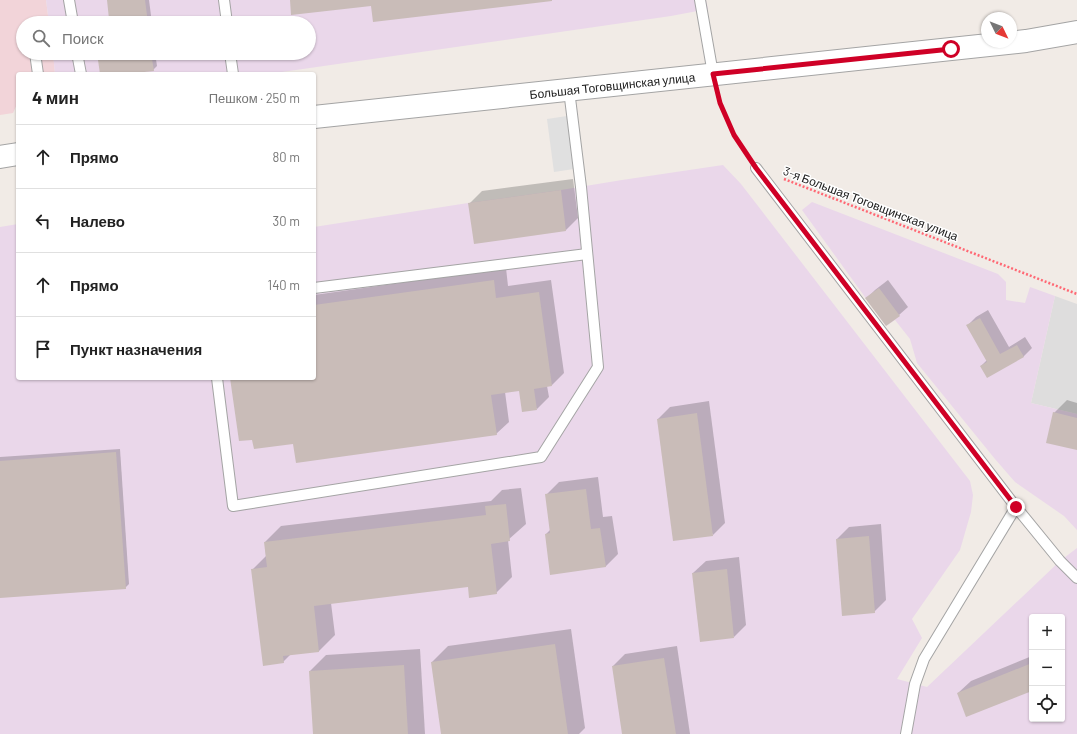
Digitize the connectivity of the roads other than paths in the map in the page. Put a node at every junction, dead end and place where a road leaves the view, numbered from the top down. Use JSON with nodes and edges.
{"nodes":[{"id":1,"x":69,"y":0,"type":"edge"},
{"id":2,"x":224,"y":0,"type":"edge"},
{"id":3,"x":700,"y":0,"type":"edge"},
{"id":4,"x":72,"y":16,"type":"edge"},
{"id":5,"x":226,"y":16,"type":"edge"},
{"id":6,"x":1074,"y":36,"type":"edge"},
{"id":7,"x":36,"y":60,"type":"edge"},
{"id":8,"x":78,"y":60,"type":"edge"},
{"id":9,"x":231,"y":60,"type":"edge"},
{"id":10,"x":38,"y":72,"type":"edge"},
{"id":11,"x":81,"y":72,"type":"edge"},
{"id":12,"x":232,"y":72,"type":"edge"},
{"id":13,"x":713,"y":74,"type":"junction"},
{"id":14,"x":569,"y":90,"type":"junction"},
{"id":15,"x":316,"y":117,"type":"edge"},
{"id":16,"x":16,"y":154,"type":"edge"},
{"id":17,"x":0,"y":157,"type":"edge"},
{"id":18,"x":756,"y":168,"type":"road end"},
{"id":19,"x":587,"y":254,"type":"junction"},
{"id":20,"x":316,"y":288,"type":"edge"},
{"id":21,"x":217,"y":380,"type":"edge"},
{"id":22,"x":1016,"y":507,"type":"junction"},
{"id":23,"x":1077,"y":578,"type":"edge"},
{"id":24,"x":906,"y":734,"type":"edge"}],
"edges":[{"from":1,"to":4,"type":"lane"},
{"from":2,"to":5,"type":"lane"},
{"from":3,"to":13,"type":"lane"},
{"from":6,"to":13,"type":"street","name":"Большая Тоговщинская улица"},
{"from":7,"to":10,"type":"lane"},
{"from":8,"to":11,"type":"lane"},
{"from":9,"to":12,"type":"lane"},
{"from":13,"to":14,"type":"street","name":"Большая Тоговщинская улица"},
{"from":14,"to":15,"type":"street","name":"Большая Тоговщинская улица"},
{"from":14,"to":19,"type":"lane"},
{"from":16,"to":17,"type":"street"},
{"from":18,"to":22,"type":"lane"},
{"from":19,"to":20,"type":"lane"},
{"from":19,"to":21,"type":"lane"},
{"from":22,"to":23,"type":"lane"},
{"from":22,"to":24,"type":"lane"}]}
